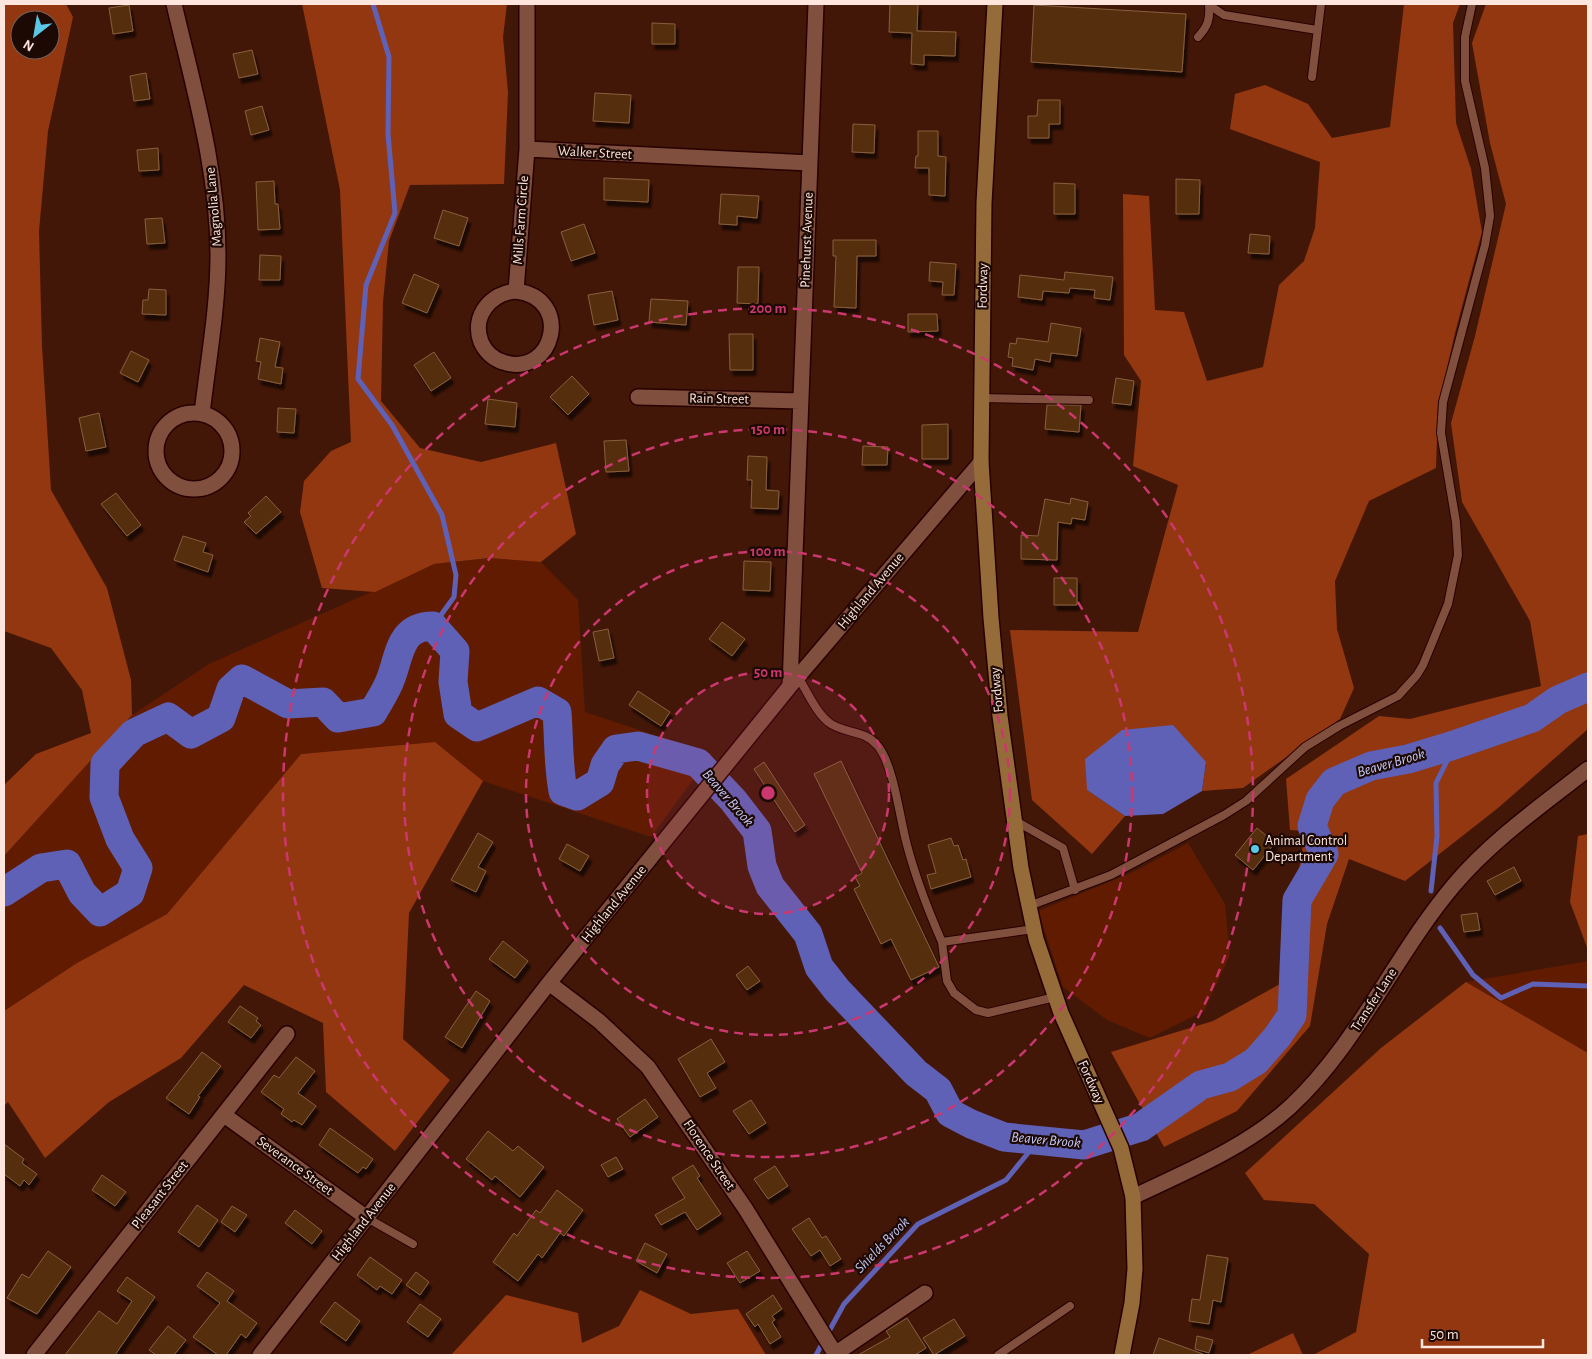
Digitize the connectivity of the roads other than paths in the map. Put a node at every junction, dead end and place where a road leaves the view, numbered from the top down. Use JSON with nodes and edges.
{"nodes":[{"id":1,"x":174,"y":4,"type":"edge"},
{"id":2,"x":527,"y":4,"type":"edge"},
{"id":3,"x":816,"y":4,"type":"edge"},
{"id":4,"x":995,"y":4,"type":"edge"},
{"id":5,"x":1321,"y":4,"type":"edge"},
{"id":6,"x":1472,"y":4,"type":"edge"},
{"id":7,"x":1317,"y":30,"type":"junction"},
{"id":8,"x":1198,"y":37,"type":"dead end"},
{"id":9,"x":1312,"y":77,"type":"dead end"},
{"id":10,"x":526,"y":149,"type":"junction"},
{"id":11,"x":810,"y":163,"type":"junction"},
{"id":12,"x":516,"y":291,"type":"junction"},
{"id":13,"x":638,"y":397,"type":"dead end"},
{"id":14,"x":982,"y":398,"type":"junction"},
{"id":15,"x":1090,"y":400,"type":"dead end"},
{"id":16,"x":801,"y":401,"type":"junction"},
{"id":17,"x":202,"y":414,"type":"junction"},
{"id":18,"x":981,"y":462,"type":"junction"},
{"id":19,"x":794,"y":682,"type":"junction"},
{"id":20,"x":1588,"y":769,"type":"edge"},
{"id":21,"x":1013,"y":819,"type":"junction"},
{"id":22,"x":1075,"y":890,"type":"junction"},
{"id":23,"x":1029,"y":906,"type":"junction"},
{"id":24,"x":1034,"y":929,"type":"junction"},
{"id":25,"x":942,"y":942,"type":"junction"},
{"id":26,"x":549,"y":983,"type":"junction"},
{"id":27,"x":1055,"y":997,"type":"junction"},
{"id":28,"x":287,"y":1034,"type":"dead end"},
{"id":29,"x":224,"y":1115,"type":"junction"},
{"id":30,"x":1132,"y":1197,"type":"junction"},
{"id":31,"x":367,"y":1218,"type":"junction"},
{"id":32,"x":413,"y":1244,"type":"dead end"},
{"id":33,"x":925,"y":1293,"type":"dead end"},
{"id":34,"x":1070,"y":1306,"type":"dead end"},
{"id":35,"x":834,"y":1352,"type":"edge"},
{"id":36,"x":34,"y":1355,"type":"edge"},
{"id":37,"x":260,"y":1355,"type":"edge"},
{"id":38,"x":998,"y":1355,"type":"edge"},
{"id":39,"x":1122,"y":1355,"type":"edge"}],
"edges":[{"from":1,"to":17,"type":"street","name":"Magnolia Lane"},
{"from":2,"to":10,"type":"street"},
{"from":3,"to":11,"type":"street","name":"Pinehurst Avenue"},
{"from":4,"to":14,"type":"street","name":"Fordway"},
{"from":5,"to":7,"type":"lane"},
{"from":6,"to":22,"type":"lane"},
{"from":7,"to":8,"type":"lane"},
{"from":7,"to":9,"type":"lane"},
{"from":10,"to":11,"type":"street","name":"Walker Street"},
{"from":10,"to":12,"type":"street","name":"Mills Farm Circle"},
{"from":11,"to":16,"type":"street","name":"Pinehurst Avenue"},
{"from":12,"to":12,"type":"street"},
{"from":13,"to":16,"type":"street","name":"Rain Street"},
{"from":14,"to":15,"type":"lane"},
{"from":14,"to":18,"type":"street","name":"Fordway"},
{"from":16,"to":19,"type":"street","name":"Pinehurst Avenue"},
{"from":17,"to":17,"type":"street"},
{"from":18,"to":19,"type":"street","name":"Highland Avenue"},
{"from":18,"to":21,"type":"street","name":"Fordway"},
{"from":19,"to":25,"type":"lane"},
{"from":19,"to":26,"type":"street","name":"Highland Avenue"},
{"from":20,"to":30,"type":"street","name":"Transfer Lane"},
{"from":21,"to":22,"type":"lane"},
{"from":21,"to":23,"type":"street","name":"Fordway"},
{"from":22,"to":23,"type":"lane"},
{"from":23,"to":24,"type":"street","name":"Fordway"},
{"from":24,"to":25,"type":"lane"},
{"from":24,"to":27,"type":"street","name":"Fordway"},
{"from":25,"to":27,"type":"lane"},
{"from":26,"to":31,"type":"street","name":"Highland Avenue"},
{"from":26,"to":35,"type":"street","name":"Florence Street"},
{"from":27,"to":30,"type":"street","name":"Fordway"},
{"from":28,"to":29,"type":"street","name":"Pleasant Street"},
{"from":29,"to":31,"type":"street","name":"Severance Street"},
{"from":29,"to":36,"type":"street","name":"Pleasant Street"},
{"from":30,"to":39,"type":"street","name":"Fordway"},
{"from":31,"to":32,"type":"lane"},
{"from":31,"to":37,"type":"street","name":"Highland Avenue"},
{"from":33,"to":35,"type":"street"},
{"from":34,"to":38,"type":"lane"}]}
